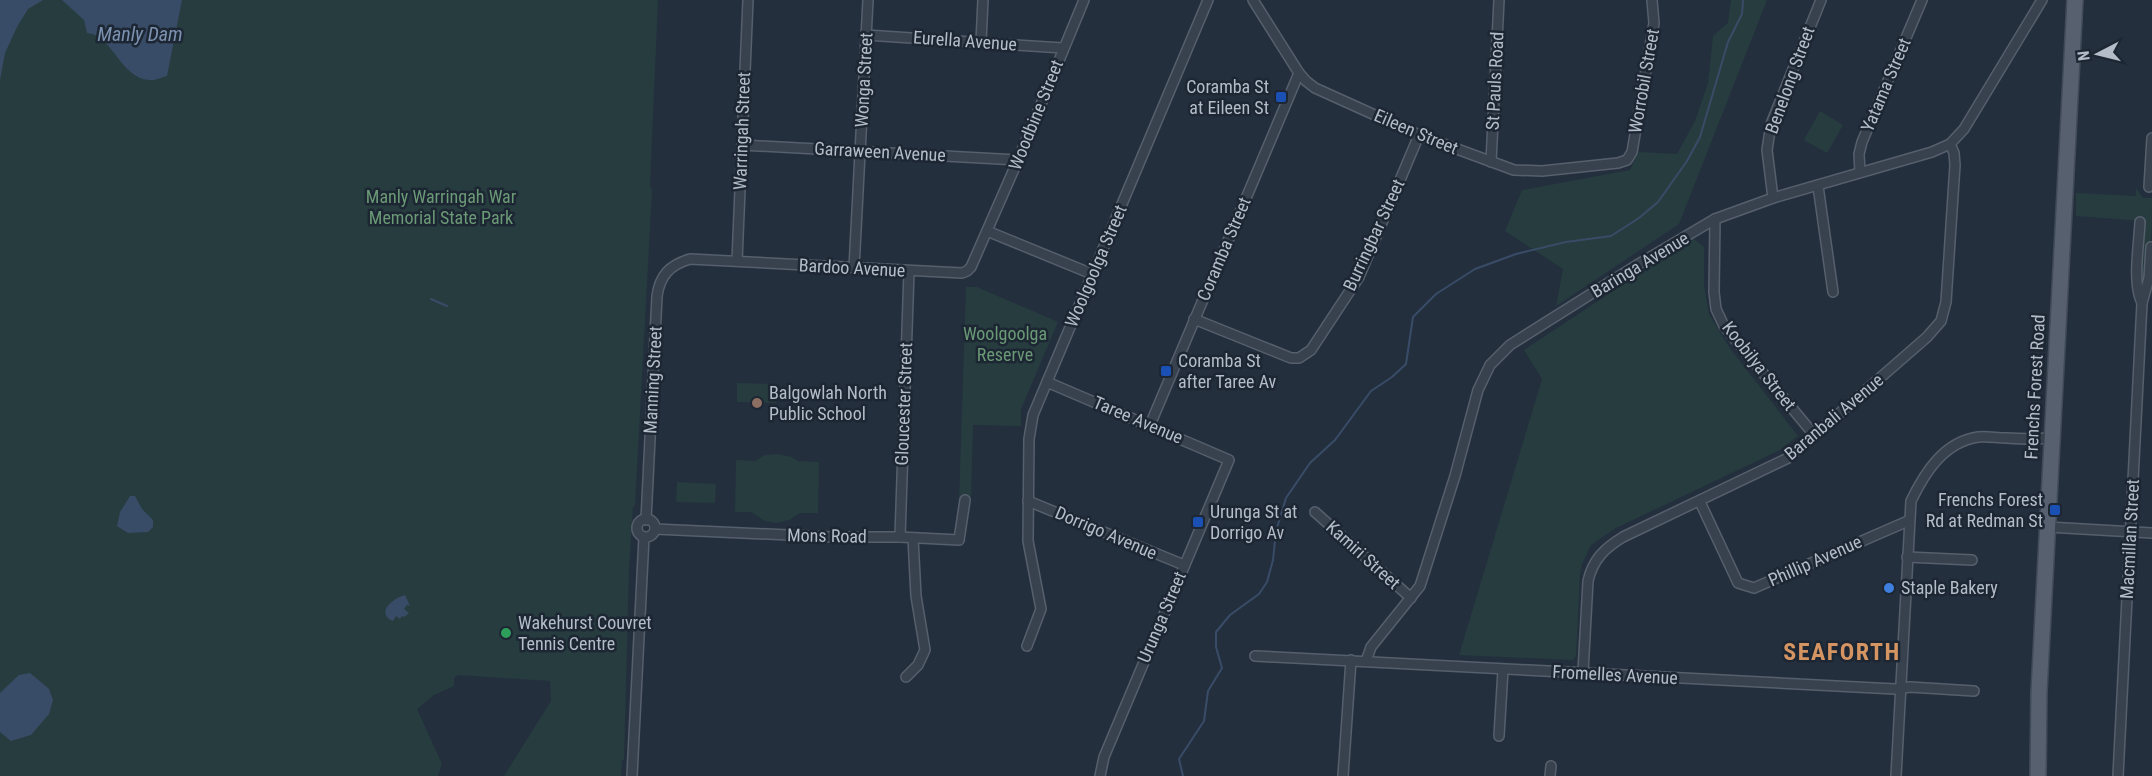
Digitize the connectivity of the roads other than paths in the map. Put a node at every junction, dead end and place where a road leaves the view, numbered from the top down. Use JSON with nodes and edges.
{"nodes":[{"id":1,"x":748,"y":0,"type":"edge"},
{"id":2,"x":868,"y":0,"type":"edge"},
{"id":3,"x":983,"y":0,"type":"edge"},
{"id":4,"x":1084,"y":0,"type":"edge"},
{"id":5,"x":1208,"y":0,"type":"edge"},
{"id":6,"x":1253,"y":0,"type":"edge"},
{"id":7,"x":1499,"y":0,"type":"edge"},
{"id":8,"x":1652,"y":0,"type":"edge"},
{"id":9,"x":1821,"y":0,"type":"edge"},
{"id":10,"x":1922,"y":0,"type":"edge"},
{"id":11,"x":2042,"y":0,"type":"edge"},
{"id":12,"x":2075,"y":0,"type":"edge"},
{"id":13,"x":866,"y":34,"type":"junction"},
{"id":14,"x":981,"y":42,"type":"junction"},
{"id":15,"x":1063,"y":48,"type":"junction"},
{"id":16,"x":1299,"y":73,"type":"junction"},
{"id":17,"x":1419,"y":135,"type":"junction"},
{"id":18,"x":2152,"y":138,"type":"edge"},
{"id":19,"x":1950,"y":144,"type":"junction"},
{"id":20,"x":742,"y":145,"type":"junction"},
{"id":21,"x":861,"y":151,"type":"junction"},
{"id":22,"x":1018,"y":160,"type":"junction"},
{"id":23,"x":1627,"y":160,"type":"joint"},
{"id":24,"x":1491,"y":162,"type":"junction"},
{"id":25,"x":1860,"y":172,"type":"junction"},
{"id":26,"x":1818,"y":186,"type":"junction"},
{"id":27,"x":2149,"y":187,"type":"dead end"},
{"id":28,"x":1773,"y":198,"type":"junction"},
{"id":29,"x":1715,"y":219,"type":"junction"},
{"id":30,"x":2140,"y":222,"type":"dead end"},
{"id":31,"x":987,"y":231,"type":"junction"},
{"id":32,"x":2151,"y":247,"type":"edge"},
{"id":33,"x":690,"y":259,"type":"joint"},
{"id":34,"x":737,"y":261,"type":"junction"},
{"id":35,"x":854,"y":268,"type":"junction"},
{"id":36,"x":909,"y":271,"type":"junction"},
{"id":37,"x":1092,"y":274,"type":"junction"},
{"id":38,"x":1833,"y":292,"type":"dead end"},
{"id":39,"x":2142,"y":303,"type":"junction"},
{"id":40,"x":1194,"y":319,"type":"junction"},
{"id":41,"x":1047,"y":382,"type":"junction"},
{"id":42,"x":1150,"y":425,"type":"junction"},
{"id":43,"x":1815,"y":436,"type":"junction"},
{"id":44,"x":2052,"y":437,"type":"junction"},
{"id":45,"x":1229,"y":460,"type":"joint"},
{"id":46,"x":964,"y":500,"type":"dead end"},
{"id":47,"x":1028,"y":501,"type":"junction"},
{"id":48,"x":1700,"y":502,"type":"junction"},
{"id":49,"x":1315,"y":512,"type":"dead end"},
{"id":50,"x":646,"y":520,"type":"junction"},
{"id":51,"x":1908,"y":521,"type":"junction"},
{"id":52,"x":2048,"y":527,"type":"junction"},
{"id":53,"x":655,"y":529,"type":"junction"},
{"id":54,"x":2130,"y":531,"type":"junction"},
{"id":55,"x":2152,"y":533,"type":"edge"},
{"id":56,"x":644,"y":537,"type":"junction"},
{"id":57,"x":900,"y":537,"type":"junction"},
{"id":58,"x":913,"y":538,"type":"junction"},
{"id":59,"x":1907,"y":557,"type":"junction"},
{"id":60,"x":1972,"y":560,"type":"dead end"},
{"id":61,"x":1184,"y":565,"type":"junction"},
{"id":62,"x":1411,"y":598,"type":"junction"},
{"id":63,"x":1027,"y":646,"type":"dead end"},
{"id":64,"x":1255,"y":656,"type":"dead end"},
{"id":65,"x":1351,"y":660,"type":"junction"},
{"id":66,"x":1366,"y":661,"type":"junction"},
{"id":67,"x":1503,"y":670,"type":"junction"},
{"id":68,"x":1583,"y":672,"type":"junction"},
{"id":69,"x":906,"y":678,"type":"dead end"},
{"id":70,"x":1900,"y":690,"type":"junction"},
{"id":71,"x":1974,"y":691,"type":"dead end"},
{"id":72,"x":1499,"y":736,"type":"dead end"},
{"id":73,"x":632,"y":776,"type":"edge"},
{"id":74,"x":1100,"y":776,"type":"edge"},
{"id":75,"x":1343,"y":776,"type":"edge"},
{"id":76,"x":1896,"y":776,"type":"edge"},
{"id":77,"x":2038,"y":776,"type":"edge"},
{"id":78,"x":2118,"y":776,"type":"edge"}],
"edges":[{"from":1,"to":20,"type":"street","name":"Warringah Street"},
{"from":2,"to":13,"type":"street","name":"Wonga Street"},
{"from":3,"to":14,"type":"street"},
{"from":4,"to":15,"type":"street","name":"Woodbine Street"},
{"from":5,"to":37,"type":"street","name":"Woolgoolga Street"},
{"from":6,"to":16,"type":"street","name":"Eileen Street"},
{"from":7,"to":24,"type":"street","name":"St Pauls Road"},
{"from":8,"to":23,"type":"street","name":"Worrobil Street"},
{"from":9,"to":28,"type":"street","name":"Benelong Street"},
{"from":10,"to":25,"type":"street","name":"Yatama Street"},
{"from":11,"to":19,"type":"street","name":"Baringa Avenue"},
{"from":12,"to":44,"type":"main road","name":"Frenchs Forest Road"},
{"from":13,"to":14,"type":"street","name":"Eurella Avenue"},
{"from":13,"to":21,"type":"street","name":"Wonga Street"},
{"from":14,"to":15,"type":"street","name":"Eurella Avenue"},
{"from":15,"to":22,"type":"street","name":"Woodbine Street"},
{"from":16,"to":17,"type":"street","name":"Eileen Street"},
{"from":16,"to":40,"type":"street","name":"Coramba Street"},
{"from":17,"to":24,"type":"street","name":"Eileen Street"},
{"from":17,"to":40,"type":"street","name":"Burringbar Street"},
{"from":18,"to":27,"type":"street"},
{"from":19,"to":25,"type":"street","name":"Baringa Avenue"},
{"from":19,"to":43,"type":"street","name":"Baranbali Avenue"},
{"from":20,"to":21,"type":"street","name":"Garraween Avenue"},
{"from":20,"to":34,"type":"street","name":"Warringah Street"},
{"from":21,"to":22,"type":"street","name":"Garraween Avenue"},
{"from":21,"to":35,"type":"street","name":"Wonga Street"},
{"from":22,"to":31,"type":"street","name":"Woodbine Street"},
{"from":23,"to":24,"type":"street","name":"Eileen Street"},
{"from":25,"to":26,"type":"street","name":"Baringa Avenue"},
{"from":26,"to":28,"type":"street","name":"Baringa Avenue"},
{"from":26,"to":38,"type":"street"},
{"from":28,"to":29,"type":"street","name":"Baringa Avenue"},
{"from":29,"to":43,"type":"street","name":"Koobilya Street"},
{"from":29,"to":62,"type":"street","name":"Baringa Avenue"},
{"from":30,"to":39,"type":"street","name":"Macmillan Street"},
{"from":31,"to":36,"type":"street","name":"Bardoo Avenue"},
{"from":31,"to":37,"type":"street"},
{"from":32,"to":39,"type":"street","name":"Macmillan Street"},
{"from":33,"to":34,"type":"street","name":"Bardoo Avenue"},
{"from":33,"to":50,"type":"street","name":"Manning Street"},
{"from":34,"to":35,"type":"street","name":"Bardoo Avenue"},
{"from":35,"to":36,"type":"street","name":"Bardoo Avenue"},
{"from":36,"to":57,"type":"street","name":"Gloucester Street"},
{"from":37,"to":41,"type":"street","name":"Woolgoolga Street"},
{"from":39,"to":54,"type":"street","name":"Macmillan Street"},
{"from":40,"to":42,"type":"street","name":"Coramba Street"},
{"from":41,"to":42,"type":"street","name":"Taree Avenue"},
{"from":41,"to":47,"type":"street","name":"Woolgoolga Street"},
{"from":42,"to":45,"type":"street","name":"Taree Avenue"},
{"from":43,"to":48,"type":"street","name":"Baranbali Avenue"},
{"from":44,"to":51,"type":"street"},
{"from":44,"to":52,"type":"main road","name":"Frenchs Forest Road"},
{"from":45,"to":61,"type":"street","name":"Urunga Street"},
{"from":46,"to":58,"type":"street","name":"Mons Road"},
{"from":47,"to":61,"type":"street","name":"Dorrigo Avenue"},
{"from":47,"to":63,"type":"street","name":"Woolgoolga Street"},
{"from":48,"to":51,"type":"street","name":"Phillip Avenue"},
{"from":48,"to":68,"type":"street","name":"Baranbali Avenue"},
{"from":49,"to":62,"type":"street","name":"Kamiri Street"},
{"from":50,"to":53,"type":"street"},
{"from":50,"to":56,"type":"street"},
{"from":51,"to":59,"type":"street"},
{"from":52,"to":54,"type":"street"},
{"from":52,"to":77,"type":"main road","name":"Frenchs Forest Road"},
{"from":53,"to":56,"type":"street"},
{"from":53,"to":57,"type":"street","name":"Mons Road"},
{"from":54,"to":55,"type":"street"},
{"from":54,"to":78,"type":"street","name":"Macmillan Street"},
{"from":56,"to":73,"type":"street"},
{"from":57,"to":58,"type":"street","name":"Mons Road"},
{"from":58,"to":69,"type":"street"},
{"from":59,"to":60,"type":"street"},
{"from":59,"to":70,"type":"street"},
{"from":61,"to":74,"type":"street","name":"Urunga Street"},
{"from":62,"to":66,"type":"street","name":"Baringa Avenue"},
{"from":64,"to":65,"type":"street","name":"Fromelles Avenue"},
{"from":65,"to":66,"type":"street","name":"Fromelles Avenue"},
{"from":65,"to":75,"type":"street"},
{"from":66,"to":67,"type":"street","name":"Fromelles Avenue"},
{"from":67,"to":68,"type":"street","name":"Fromelles Avenue"},
{"from":67,"to":72,"type":"street"},
{"from":68,"to":70,"type":"street","name":"Fromelles Avenue"},
{"from":70,"to":71,"type":"street","name":"Fromelles Avenue"},
{"from":70,"to":76,"type":"street"}]}
